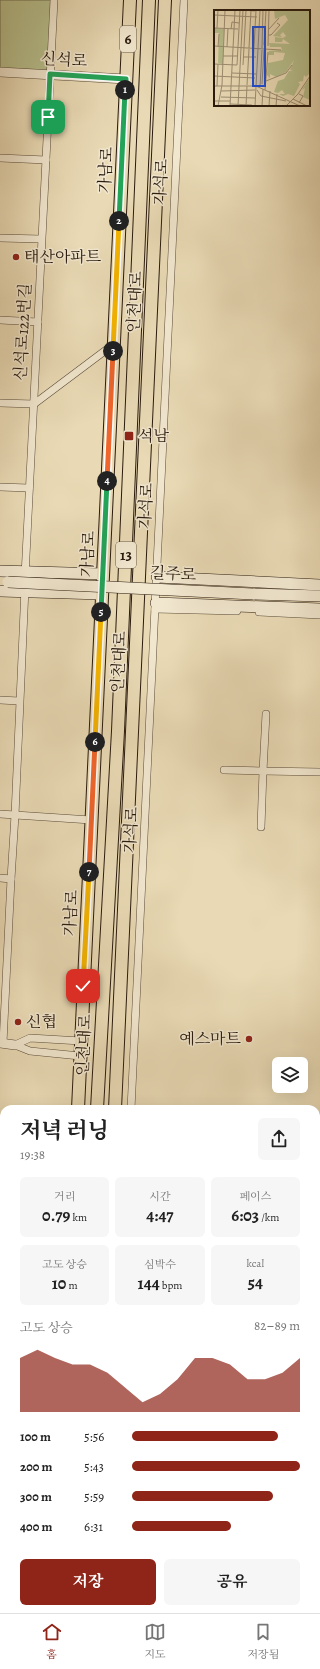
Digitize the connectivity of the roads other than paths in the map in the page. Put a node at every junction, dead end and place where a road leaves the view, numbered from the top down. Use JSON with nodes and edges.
{"nodes":[{"id":1,"x":54,"y":0,"type":"edge"},
{"id":2,"x":130,"y":0,"type":"edge"},
{"id":3,"x":149,"y":0,"type":"edge"},
{"id":4,"x":165,"y":0,"type":"edge"},
{"id":5,"x":184,"y":0,"type":"edge"},
{"id":6,"x":0,"y":72,"type":"edge"},
{"id":7,"x":50,"y":74,"type":"junction"},
{"id":8,"x":126,"y":79,"type":"junction"},
{"id":9,"x":0,"y":158,"type":"edge"},
{"id":10,"x":46,"y":160,"type":"junction"},
{"id":11,"x":0,"y":238,"type":"edge"},
{"id":12,"x":41,"y":239,"type":"junction"},
{"id":13,"x":0,"y":320,"type":"edge"},
{"id":14,"x":38,"y":322,"type":"junction"},
{"id":15,"x":114,"y":344,"type":"junction"},
{"id":16,"x":0,"y":403,"type":"edge"},
{"id":17,"x":34,"y":404,"type":"junction"},
{"id":18,"x":0,"y":487,"type":"edge"},
{"id":19,"x":29,"y":488,"type":"junction"},
{"id":20,"x":0,"y":571,"type":"edge"},
{"id":21,"x":25,"y":572,"type":"junction"},
{"id":22,"x":103,"y":574,"type":"junction"},
{"id":23,"x":157,"y":577,"type":"junction"},
{"id":24,"x":4,"y":582,"type":"edge"},
{"id":25,"x":320,"y":585,"type":"edge"},
{"id":26,"x":0,"y":591,"type":"edge"},
{"id":27,"x":24,"y":592,"type":"junction"},
{"id":28,"x":102,"y":594,"type":"junction"},
{"id":29,"x":320,"y":596,"type":"edge"},
{"id":30,"x":155,"y":606,"type":"junction"},
{"id":31,"x":320,"y":608,"type":"edge"},
{"id":32,"x":320,"y":615,"type":"edge"},
{"id":33,"x":0,"y":700,"type":"edge"},
{"id":34,"x":19,"y":701,"type":"junction"},
{"id":35,"x":266,"y":714,"type":"dead end"},
{"id":36,"x":224,"y":770,"type":"dead end"},
{"id":37,"x":263,"y":771,"type":"junction"},
{"id":38,"x":320,"y":772,"type":"edge"},
{"id":39,"x":0,"y":814,"type":"edge"},
{"id":40,"x":16,"y":815,"type":"junction"},
{"id":41,"x":91,"y":820,"type":"junction"},
{"id":42,"x":261,"y":827,"type":"dead end"},
{"id":43,"x":0,"y":878,"type":"edge"},
{"id":44,"x":11,"y":879,"type":"junction"},
{"id":45,"x":0,"y":926,"type":"edge"},
{"id":46,"x":9,"y":926,"type":"junction"},
{"id":47,"x":81,"y":1041,"type":"junction"},
{"id":48,"x":2,"y":1043,"type":"edge"},
{"id":49,"x":15,"y":1045,"type":"junction"},
{"id":50,"x":80,"y":1056,"type":"junction"},
{"id":51,"x":99,"y":1061,"type":"junction"},
{"id":52,"x":78,"y":1105,"type":"edge"},
{"id":53,"x":92,"y":1105,"type":"edge"},
{"id":54,"x":97,"y":1105,"type":"edge"},
{"id":55,"x":115,"y":1105,"type":"edge"},
{"id":56,"x":131,"y":1105,"type":"edge"},
{"id":57,"x":0,"y":1248,"type":"edge"},
{"id":58,"x":0,"y":1257,"type":"edge"}],
"edges":[{"from":1,"to":7,"type":"street","name":"신석로122번길"},
{"from":2,"to":8,"type":"main road","name":"가남로","number":"6"},
{"from":3,"to":51,"type":"main road","name":"인천대로","number":"13"},
{"from":4,"to":55,"type":"main road","name":"인천대로","number":"13"},
{"from":5,"to":23,"type":"street","name":"가석로"},
{"from":6,"to":7,"type":"street","name":"신석로"},
{"from":7,"to":8,"type":"street","name":"신석로"},
{"from":7,"to":10,"type":"street","name":"신석로122번길"},
{"from":8,"to":15,"type":"main road","name":"가남로","number":"6"},
{"from":9,"to":10,"type":"street"},
{"from":10,"to":12,"type":"street","name":"신석로122번길"},
{"from":11,"to":12,"type":"street"},
{"from":12,"to":14,"type":"street","name":"신석로122번길"},
{"from":13,"to":14,"type":"street"},
{"from":14,"to":17,"type":"street","name":"신석로122번길"},
{"from":15,"to":17,"type":"street"},
{"from":15,"to":22,"type":"main road","name":"가남로","number":"6"},
{"from":16,"to":17,"type":"street"},
{"from":17,"to":19,"type":"street","name":"신석로122번길"},
{"from":18,"to":19,"type":"street"},
{"from":19,"to":21,"type":"street","name":"신석로122번길"},
{"from":20,"to":21,"type":"main road"},
{"from":21,"to":22,"type":"main road"},
{"from":21,"to":27,"type":"street","name":"신석로122번길"},
{"from":22,"to":28,"type":"main road","name":"가남로","number":"6"},
{"from":23,"to":25,"type":"main road","name":"길주로"},
{"from":23,"to":30,"type":"street","name":"가석로"},
{"from":24,"to":29,"type":"main road","name":"길주로","bridge":true},
{"from":26,"to":27,"type":"main road"},
{"from":27,"to":28,"type":"main road"},
{"from":27,"to":34,"type":"street","name":"신석로122번길"},
{"from":28,"to":41,"type":"main road","name":"가남로","number":"6"},
{"from":30,"to":31,"type":"main road","name":"길주로"},
{"from":30,"to":32,"type":"street"},
{"from":30,"to":56,"type":"street","name":"가석로"},
{"from":33,"to":34,"type":"street"},
{"from":34,"to":40,"type":"street","name":"신석로122번길"},
{"from":35,"to":37,"type":"street"},
{"from":36,"to":37,"type":"street"},
{"from":37,"to":38,"type":"street"},
{"from":37,"to":42,"type":"street"},
{"from":39,"to":40,"type":"street"},
{"from":40,"to":41,"type":"street"},
{"from":40,"to":44,"type":"street","name":"신석로122번길"},
{"from":41,"to":47,"type":"main road","name":"가남로","number":"6"},
{"from":43,"to":44,"type":"street"},
{"from":44,"to":46,"type":"street","name":"신석로122번길"},
{"from":45,"to":46,"type":"street"},
{"from":46,"to":48,"type":"street","name":"신석로122번길"},
{"from":47,"to":49,"type":"street"},
{"from":47,"to":50,"type":"main road","name":"가남로","number":"6"},
{"from":48,"to":49,"type":"street"},
{"from":49,"to":50,"type":"street"},
{"from":50,"to":52,"type":"main road","name":"가남로","number":"6"},
{"from":51,"to":53,"type":"main road"},
{"from":51,"to":54,"type":"main road","name":"인천대로","number":"13"},
{"from":57,"to":58,"type":"street"}]}
